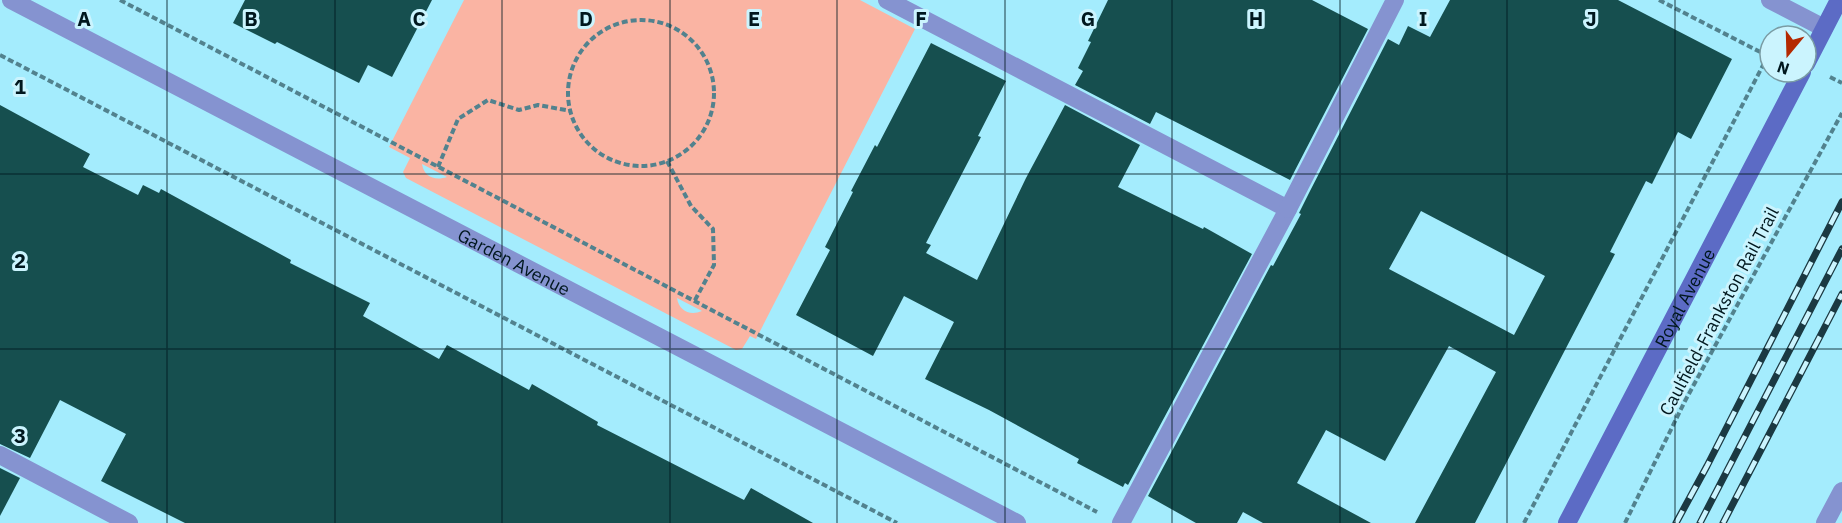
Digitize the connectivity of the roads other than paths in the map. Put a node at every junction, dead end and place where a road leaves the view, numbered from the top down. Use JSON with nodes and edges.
{"nodes":[{"id":1,"x":11,"y":0,"type":"edge"},
{"id":2,"x":886,"y":0,"type":"edge"},
{"id":3,"x":1395,"y":0,"type":"edge"},
{"id":4,"x":1770,"y":0,"type":"edge"},
{"id":5,"x":1839,"y":0,"type":"edge"},
{"id":6,"x":1824,"y":28,"type":"junction"},
{"id":7,"x":1818,"y":40,"type":"edge"},
{"id":8,"x":1796,"y":84,"type":"edge"},
{"id":9,"x":1288,"y":208,"type":"junction"},
{"id":10,"x":0,"y":455,"type":"edge"},
{"id":11,"x":1842,"y":491,"type":"edge"},
{"id":12,"x":129,"y":523,"type":"edge"},
{"id":13,"x":1017,"y":523,"type":"edge"},
{"id":14,"x":1121,"y":523,"type":"edge"},
{"id":15,"x":1567,"y":523,"type":"edge"},
{"id":16,"x":1825,"y":523,"type":"edge"}],
"edges":[{"from":1,"to":13,"type":"street","name":"Garden Avenue"},
{"from":2,"to":9,"type":"street"},
{"from":3,"to":9,"type":"street"},
{"from":4,"to":6,"type":"street"},
{"from":5,"to":6,"type":"street"},
{"from":6,"to":7,"type":"street"},
{"from":8,"to":15,"type":"street","name":"Royal Avenue"},
{"from":9,"to":14,"type":"street"},
{"from":10,"to":12,"type":"street"},
{"from":11,"to":16,"type":"street"}]}
